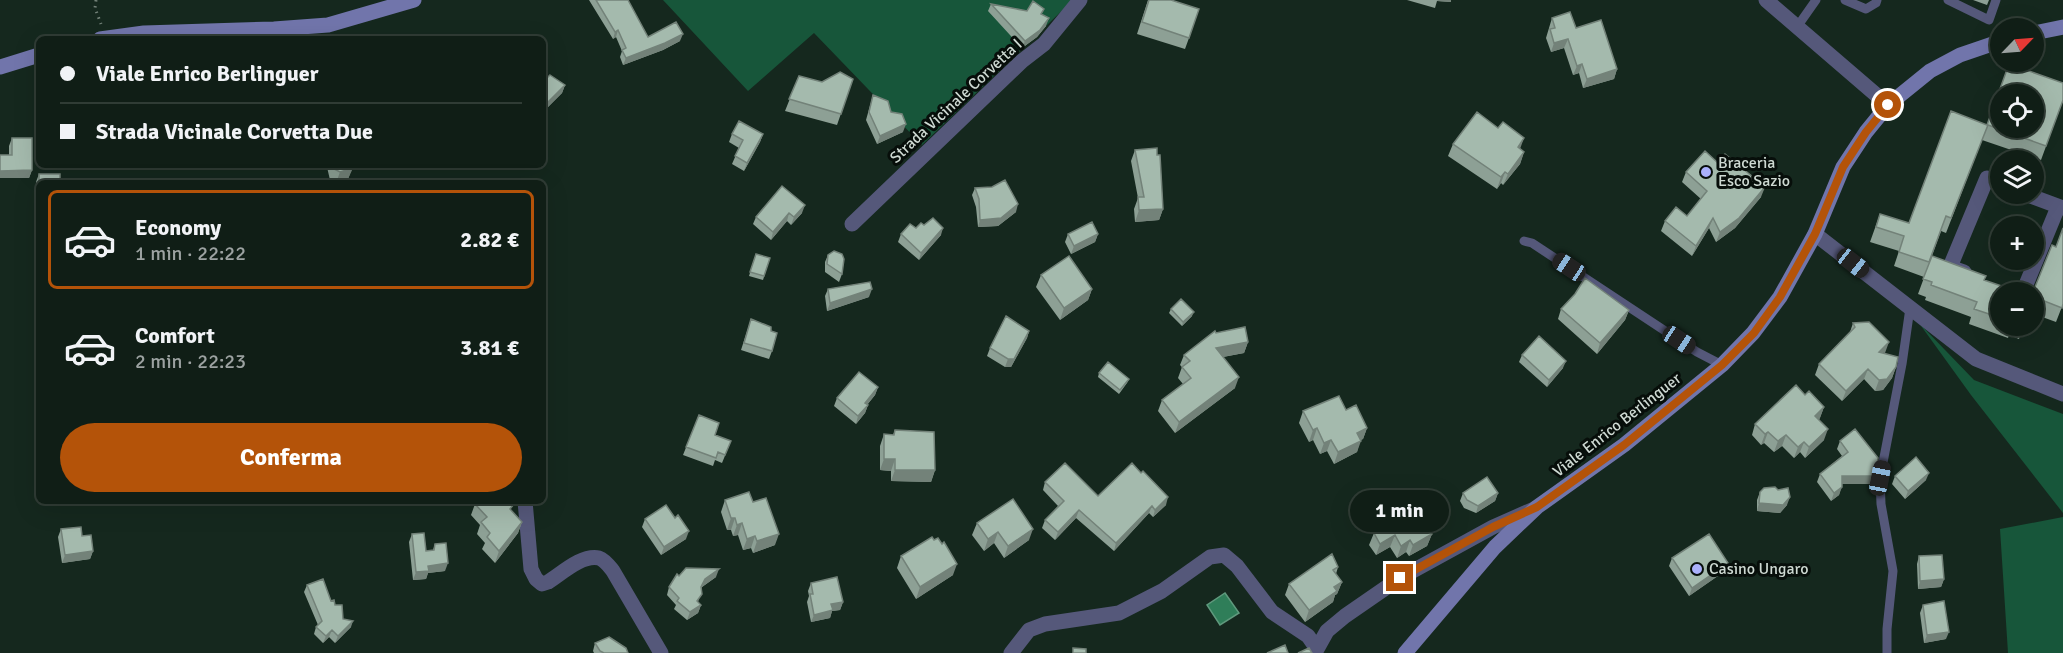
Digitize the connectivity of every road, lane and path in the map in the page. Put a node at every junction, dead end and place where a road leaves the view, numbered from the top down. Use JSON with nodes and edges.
{"nodes":[{"id":1,"x":96,"y":0,"type":"edge"},
{"id":2,"x":414,"y":0,"type":"edge"},
{"id":3,"x":1080,"y":0,"type":"edge"},
{"id":4,"x":1766,"y":0,"type":"edge"},
{"id":5,"x":1816,"y":0,"type":"edge"},
{"id":6,"x":1845,"y":0,"type":"edge"},
{"id":7,"x":1877,"y":0,"type":"edge"},
{"id":8,"x":1948,"y":0,"type":"edge"},
{"id":9,"x":1996,"y":0,"type":"edge"},
{"id":10,"x":1797,"y":27,"type":"junction"},
{"id":11,"x":2063,"y":27,"type":"edge"},
{"id":12,"x":2044,"y":31,"type":"edge"},
{"id":13,"x":105,"y":36,"type":"edge"},
{"id":14,"x":121,"y":36,"type":"edge"},
{"id":15,"x":1990,"y":45,"type":"edge"},
{"id":16,"x":36,"y":56,"type":"edge"},
{"id":17,"x":0,"y":67,"type":"edge"},
{"id":18,"x":1888,"y":105,"type":"junction"},
{"id":19,"x":1990,"y":179,"type":"edge"},
{"id":20,"x":2044,"y":201,"type":"edge"},
{"id":21,"x":2060,"y":207,"type":"edge"},
{"id":22,"x":852,"y":224,"type":"dead end"},
{"id":23,"x":1815,"y":234,"type":"junction"},
{"id":24,"x":1524,"y":241,"type":"dead end"},
{"id":25,"x":1983,"y":279,"type":"edge"},
{"id":26,"x":2027,"y":282,"type":"edge"},
{"id":27,"x":1910,"y":308,"type":"junction"},
{"id":28,"x":1722,"y":365,"type":"junction"},
{"id":29,"x":2063,"y":394,"type":"edge"},
{"id":30,"x":525,"y":504,"type":"edge"},
{"id":31,"x":1537,"y":507,"type":"junction"},
{"id":32,"x":1318,"y":651,"type":"edge"},
{"id":33,"x":661,"y":653,"type":"edge"},
{"id":34,"x":1011,"y":653,"type":"edge"},
{"id":35,"x":1405,"y":653,"type":"edge"},
{"id":36,"x":1887,"y":653,"type":"edge"}],
"edges":[{"from":1,"to":13,"type":"path"},
{"from":2,"to":14,"type":"main road"},
{"from":3,"to":22,"type":"street","name":"Strada Vicinale Corvetta I"},
{"from":4,"to":10,"type":"street"},
{"from":5,"to":10,"type":"lane"},
{"from":6,"to":7,"type":"lane"},
{"from":8,"to":9,"type":"lane"},
{"from":10,"to":18,"type":"street"},
{"from":11,"to":12,"type":"main road"},
{"from":15,"to":18,"type":"main road","name":"Viale Enrico Berlinguer"},
{"from":16,"to":17,"type":"main road"},
{"from":18,"to":23,"type":"main road","name":"Viale Enrico Berlinguer"},
{"from":19,"to":25,"type":"street"},
{"from":20,"to":21,"type":"street"},
{"from":21,"to":26,"type":"street"},
{"from":23,"to":27,"type":"street"},
{"from":23,"to":28,"type":"main road","name":"Viale Enrico Berlinguer"},
{"from":24,"to":28,"type":"lane"},
{"from":27,"to":29,"type":"street"},
{"from":27,"to":36,"type":"lane"},
{"from":28,"to":31,"type":"main road","name":"Viale Enrico Berlinguer"},
{"from":30,"to":33,"type":"street"},
{"from":31,"to":32,"type":"street"},
{"from":31,"to":35,"type":"main road","name":"Viale Enrico Berlinguer"},
{"from":32,"to":34,"type":"street"}]}
